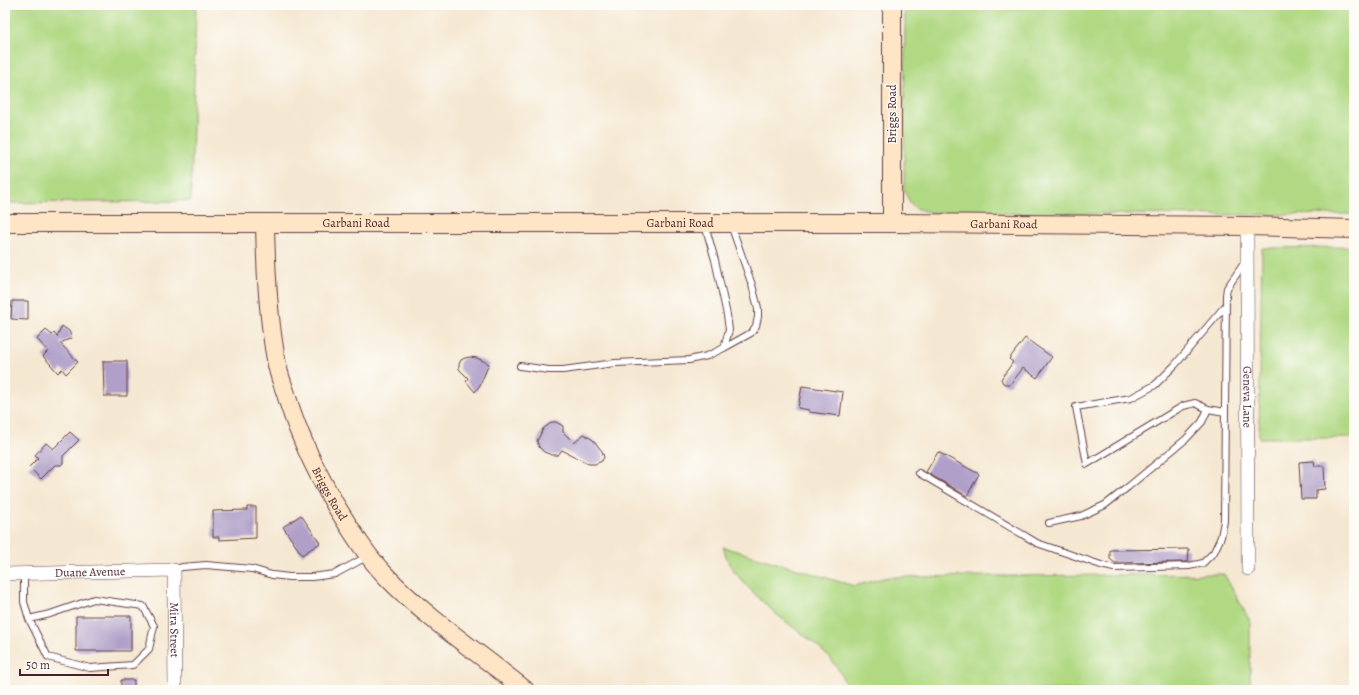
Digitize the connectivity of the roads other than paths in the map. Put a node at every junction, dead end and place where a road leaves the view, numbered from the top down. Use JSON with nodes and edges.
{"nodes":[{"id":1,"x":892,"y":5,"type":"edge"},
{"id":2,"x":5,"y":223,"type":"edge"},
{"id":3,"x":704,"y":223,"type":"junction"},
{"id":4,"x":730,"y":223,"type":"junction"},
{"id":5,"x":892,"y":223,"type":"junction"},
{"id":6,"x":265,"y":224,"type":"junction"},
{"id":7,"x":1247,"y":226,"type":"junction"},
{"id":8,"x":1354,"y":229,"type":"edge"},
{"id":9,"x":1247,"y":259,"type":"junction"},
{"id":10,"x":1226,"y":305,"type":"junction"},
{"id":11,"x":724,"y":348,"type":"junction"},
{"id":12,"x":520,"y":366,"type":"dead end"},
{"id":13,"x":1208,"y":409,"type":"junction"},
{"id":14,"x":1225,"y":412,"type":"junction"},
{"id":15,"x":919,"y":473,"type":"dead end"},
{"id":16,"x":1049,"y":523,"type":"dead end"},
{"id":17,"x":369,"y":555,"type":"junction"},
{"id":18,"x":1248,"y":569,"type":"dead end"},
{"id":19,"x":174,"y":570,"type":"junction"},
{"id":20,"x":5,"y":574,"type":"edge"},
{"id":21,"x":24,"y":574,"type":"junction"},
{"id":22,"x":29,"y":619,"type":"junction"},
{"id":23,"x":175,"y":690,"type":"edge"},
{"id":24,"x":525,"y":690,"type":"edge"}],
"edges":[{"from":1,"to":5,"type":"street","name":"Briggs Road"},
{"from":2,"to":6,"type":"street","name":"Garbani Road"},
{"from":3,"to":4,"type":"street","name":"Garbani Road"},
{"from":3,"to":6,"type":"street","name":"Garbani Road"},
{"from":3,"to":11,"type":"lane"},
{"from":4,"to":5,"type":"street","name":"Garbani Road"},
{"from":4,"to":11,"type":"lane"},
{"from":5,"to":7,"type":"street","name":"Garbani Road"},
{"from":6,"to":17,"type":"street","name":"Briggs Road"},
{"from":7,"to":8,"type":"street","name":"Garbani Road"},
{"from":7,"to":9,"type":"street","name":"Geneva Lane"},
{"from":9,"to":10,"type":"lane"},
{"from":9,"to":18,"type":"street","name":"Geneva Lane"},
{"from":10,"to":13,"type":"lane"},
{"from":10,"to":14,"type":"lane"},
{"from":11,"to":12,"type":"lane"},
{"from":13,"to":14,"type":"lane"},
{"from":13,"to":16,"type":"lane"},
{"from":14,"to":15,"type":"lane"},
{"from":17,"to":19,"type":"lane"},
{"from":17,"to":24,"type":"street","name":"Briggs Road"},
{"from":19,"to":21,"type":"street","name":"Duane Avenue"},
{"from":19,"to":23,"type":"street","name":"Mira Street"},
{"from":20,"to":21,"type":"street","name":"Duane Avenue"},
{"from":21,"to":22,"type":"lane"},
{"from":22,"to":22,"type":"lane"}]}
